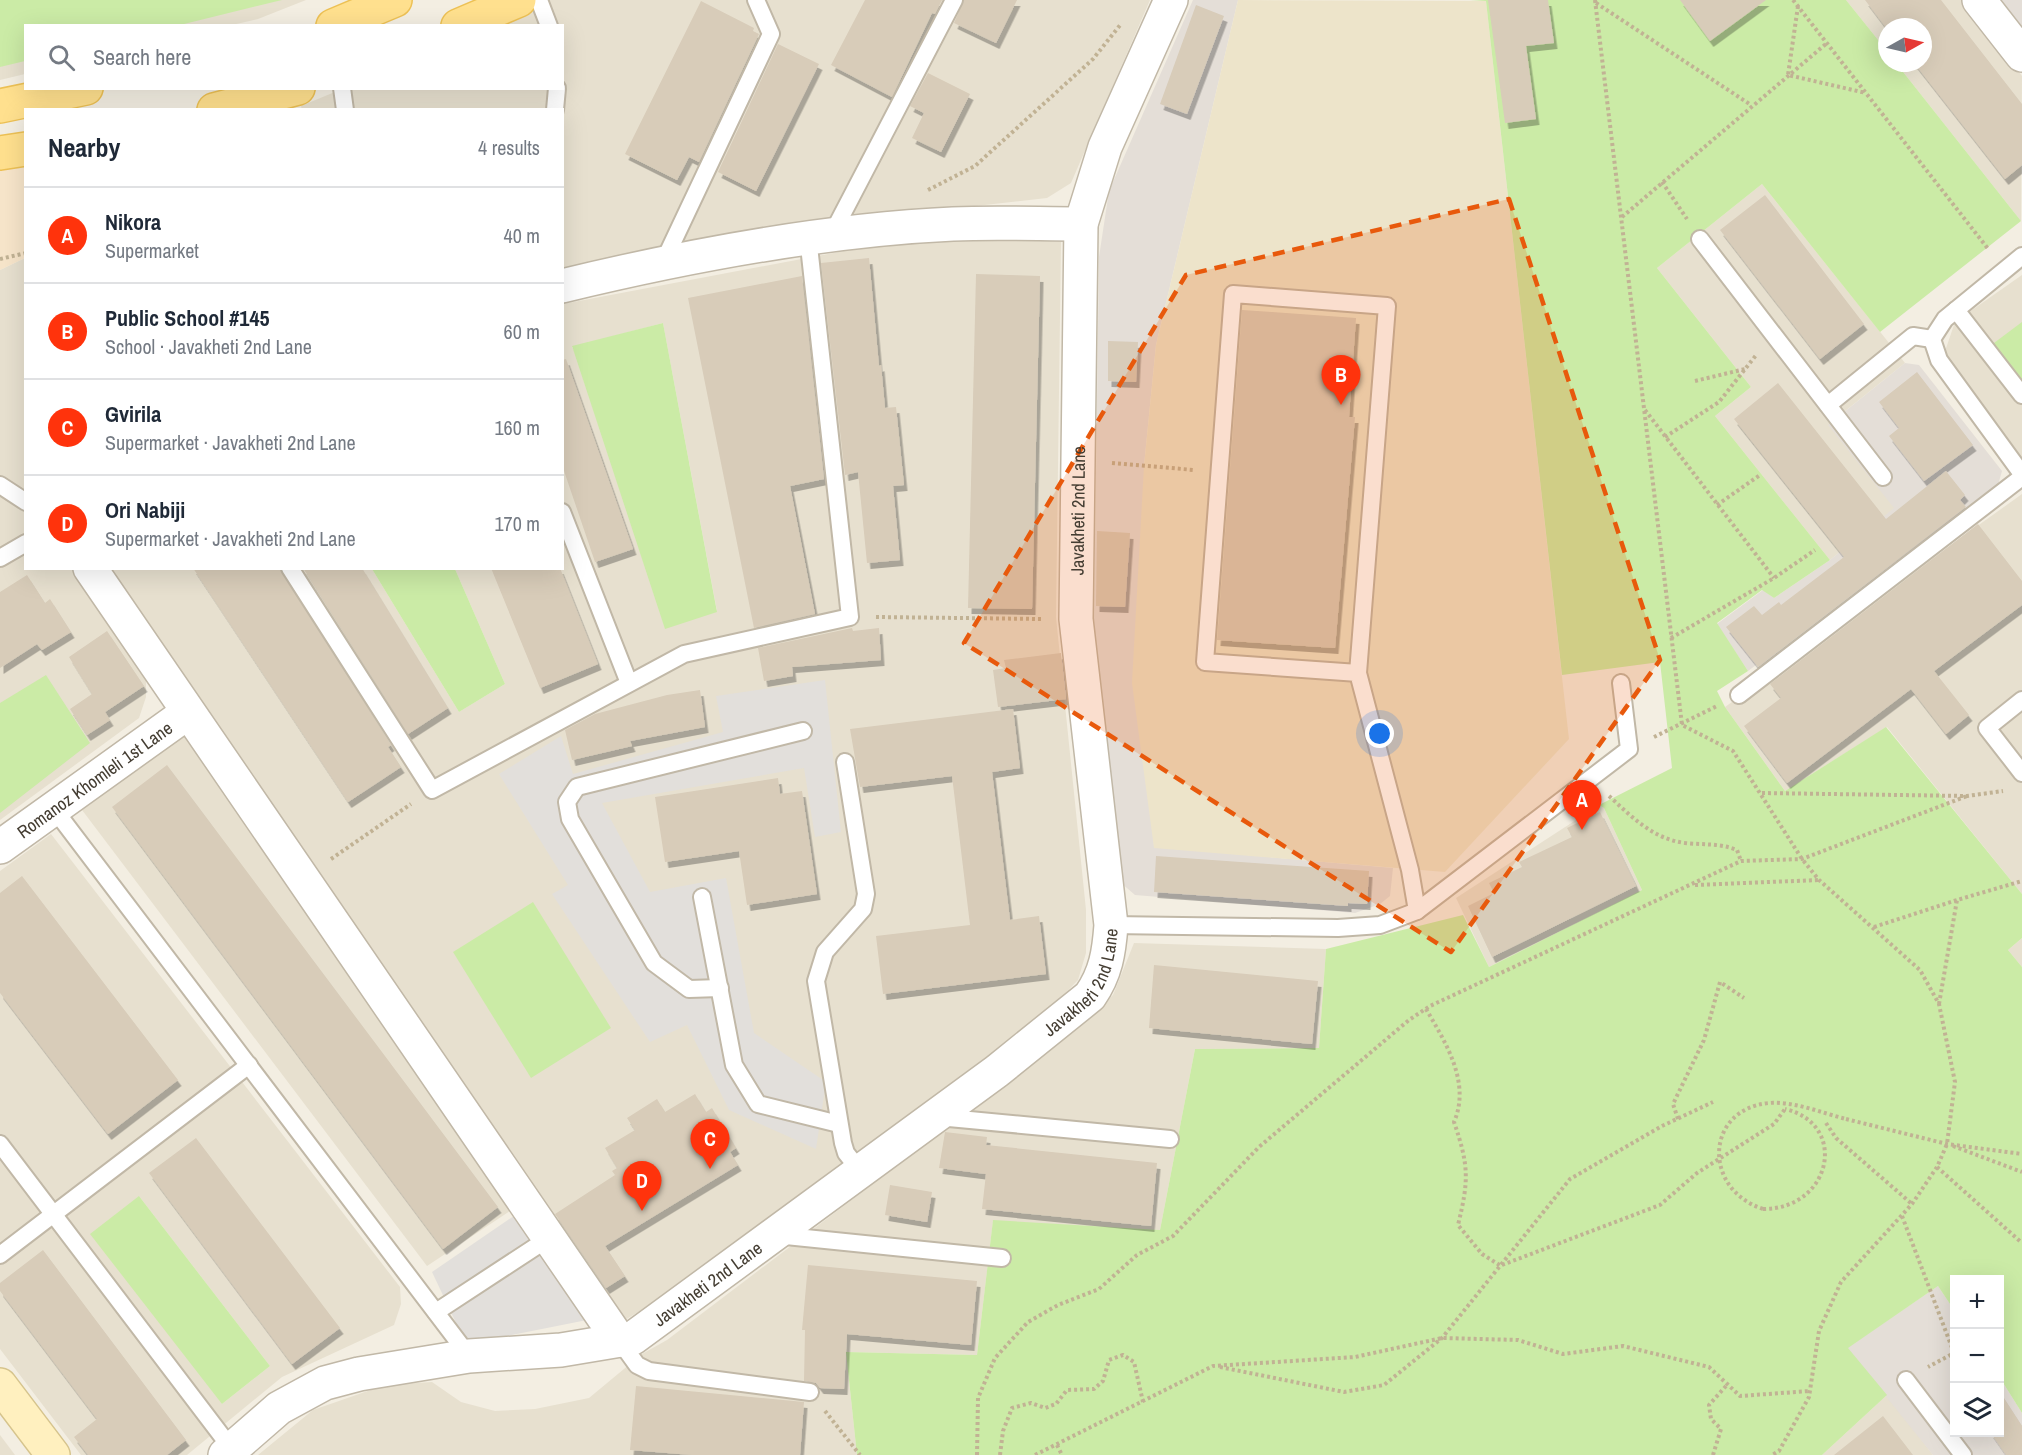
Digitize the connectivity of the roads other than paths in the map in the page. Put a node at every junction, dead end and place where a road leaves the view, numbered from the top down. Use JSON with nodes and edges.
{"nodes":[{"id":1,"x":395,"y":0,"type":"edge"},
{"id":2,"x":519,"y":0,"type":"edge"},
{"id":3,"x":538,"y":0,"type":"edge"},
{"id":4,"x":756,"y":0,"type":"edge"},
{"id":5,"x":954,"y":0,"type":"edge"},
{"id":6,"x":1171,"y":0,"type":"edge"},
{"id":7,"x":1979,"y":0,"type":"edge"},
{"id":8,"x":338,"y":24,"type":"edge"},
{"id":9,"x":463,"y":24,"type":"edge"},
{"id":10,"x":548,"y":24,"type":"edge"},
{"id":11,"x":2022,"y":55,"type":"edge"},
{"id":12,"x":76,"y":90,"type":"edge"},
{"id":13,"x":290,"y":90,"type":"edge"},
{"id":14,"x":342,"y":90,"type":"edge"},
{"id":15,"x":557,"y":90,"type":"edge"},
{"id":16,"x":0,"y":106,"type":"edge"},
{"id":17,"x":222,"y":108,"type":"edge"},
{"id":18,"x":345,"y":108,"type":"edge"},
{"id":19,"x":555,"y":108,"type":"edge"},
{"id":20,"x":24,"y":149,"type":"edge"},
{"id":21,"x":0,"y":153,"type":"edge"},
{"id":22,"x":1081,"y":224,"type":"junction"},
{"id":23,"x":820,"y":236,"type":"junction"},
{"id":24,"x":1700,"y":238,"type":"road end"},
{"id":25,"x":2022,"y":256,"type":"edge"},
{"id":26,"x":662,"y":265,"type":"junction"},
{"id":27,"x":564,"y":286,"type":"edge"},
{"id":28,"x":1956,"y":310,"type":"junction"},
{"id":29,"x":1932,"y":339,"type":"junction"},
{"id":30,"x":2022,"y":395,"type":"edge"},
{"id":31,"x":1828,"y":405,"type":"junction"},
{"id":32,"x":2022,"y":475,"type":"edge"},
{"id":33,"x":1883,"y":477,"type":"dead end"},
{"id":34,"x":0,"y":485,"type":"edge"},
{"id":35,"x":24,"y":500,"type":"edge"},
{"id":36,"x":564,"y":517,"type":"edge"},
{"id":37,"x":24,"y":544,"type":"edge"},
{"id":38,"x":0,"y":558,"type":"edge"},
{"id":39,"x":91,"y":570,"type":"edge"},
{"id":40,"x":291,"y":570,"type":"edge"},
{"id":41,"x":1358,"y":673,"type":"junction"},
{"id":42,"x":629,"y":683,"type":"junction"},
{"id":43,"x":1621,"y":683,"type":"dead end"},
{"id":44,"x":1739,"y":695,"type":"road end"},
{"id":45,"x":2022,"y":700,"type":"edge"},
{"id":46,"x":187,"y":712,"type":"junction"},
{"id":47,"x":803,"y":731,"type":"dead end"},
{"id":48,"x":845,"y":762,"type":"dead end"},
{"id":49,"x":2022,"y":773,"type":"edge"},
{"id":50,"x":54,"y":809,"type":"junction"},
{"id":51,"x":0,"y":847,"type":"edge"},
{"id":52,"x":702,"y":897,"type":"dead end"},
{"id":53,"x":1417,"y":911,"type":"junction"},
{"id":54,"x":1111,"y":925,"type":"junction"},
{"id":55,"x":720,"y":988,"type":"junction"},
{"id":56,"x":249,"y":1065,"type":"junction"},
{"id":57,"x":936,"y":1117,"type":"junction"},
{"id":58,"x":839,"y":1124,"type":"junction"},
{"id":59,"x":1170,"y":1139,"type":"dead end"},
{"id":60,"x":0,"y":1144,"type":"edge"},
{"id":61,"x":861,"y":1172,"type":"junction"},
{"id":62,"x":54,"y":1214,"type":"junction"},
{"id":63,"x":776,"y":1235,"type":"junction"},
{"id":64,"x":549,"y":1238,"type":"junction"},
{"id":65,"x":0,"y":1255,"type":"edge"},
{"id":66,"x":1002,"y":1258,"type":"dead end"},
{"id":67,"x":436,"y":1312,"type":"junction"},
{"id":68,"x":619,"y":1340,"type":"junction"},
{"id":69,"x":469,"y":1356,"type":"junction"},
{"id":70,"x":1906,"y":1380,"type":"road end"},
{"id":71,"x":0,"y":1386,"type":"edge"},
{"id":72,"x":810,"y":1392,"type":"road end"},
{"id":73,"x":228,"y":1452,"type":"edge"},
{"id":74,"x":54,"y":1455,"type":"edge"},
{"id":75,"x":1963,"y":1455,"type":"edge"}],
"edges":[{"from":1,"to":8,"type":"main road"},
{"from":2,"to":9,"type":"main road"},
{"from":3,"to":10,"type":"lane"},
{"from":4,"to":26,"type":"lane"},
{"from":5,"to":23,"type":"lane"},
{"from":6,"to":22,"type":"street","name":"Javakheti 2nd Lane"},
{"from":7,"to":11,"type":"street"},
{"from":12,"to":16,"type":"main road"},
{"from":13,"to":17,"type":"main road"},
{"from":14,"to":18,"type":"lane"},
{"from":15,"to":19,"type":"lane"},
{"from":20,"to":21,"type":"main road"},
{"from":22,"to":23,"type":"street"},
{"from":22,"to":54,"type":"street","name":"Javakheti 2nd Lane"},
{"from":23,"to":26,"type":"street"},
{"from":23,"to":42,"type":"lane"},
{"from":24,"to":31,"type":"lane"},
{"from":25,"to":28,"type":"lane"},
{"from":26,"to":27,"type":"street"},
{"from":28,"to":29,"type":"lane"},
{"from":28,"to":30,"type":"lane"},
{"from":29,"to":31,"type":"lane"},
{"from":29,"to":32,"type":"lane"},
{"from":31,"to":33,"type":"lane"},
{"from":32,"to":44,"type":"lane"},
{"from":34,"to":35,"type":"lane"},
{"from":36,"to":42,"type":"lane"},
{"from":37,"to":38,"type":"lane"},
{"from":39,"to":46,"type":"street"},
{"from":40,"to":42,"type":"lane"},
{"from":41,"to":41,"type":"lane"},
{"from":41,"to":53,"type":"lane"},
{"from":43,"to":53,"type":"lane"},
{"from":45,"to":49,"type":"lane"},
{"from":46,"to":50,"type":"street","name":"Romanoz Khomleli 1st Lane"},
{"from":46,"to":64,"type":"street"},
{"from":47,"to":55,"type":"lane"},
{"from":48,"to":58,"type":"lane"},
{"from":50,"to":51,"type":"street","name":"Romanoz Khomleli 1st Lane"},
{"from":50,"to":56,"type":"lane"},
{"from":52,"to":55,"type":"lane"},
{"from":53,"to":54,"type":"lane"},
{"from":54,"to":57,"type":"street","name":"Javakheti 2nd Lane"},
{"from":55,"to":58,"type":"lane"},
{"from":56,"to":62,"type":"lane"},
{"from":56,"to":67,"type":"lane"},
{"from":57,"to":59,"type":"lane"},
{"from":57,"to":61,"type":"street","name":"Javakheti 2nd Lane"},
{"from":58,"to":61,"type":"lane"},
{"from":60,"to":62,"type":"lane"},
{"from":61,"to":63,"type":"street","name":"Javakheti 2nd Lane"},
{"from":62,"to":65,"type":"lane"},
{"from":62,"to":73,"type":"lane"},
{"from":63,"to":66,"type":"lane"},
{"from":63,"to":68,"type":"street","name":"Javakheti 2nd Lane"},
{"from":64,"to":67,"type":"lane"},
{"from":64,"to":68,"type":"street"},
{"from":67,"to":69,"type":"lane"},
{"from":68,"to":69,"type":"street","name":"Javakheti 2nd Lane"},
{"from":68,"to":72,"type":"lane"},
{"from":69,"to":73,"type":"street","name":"Javakheti 2nd Lane"},
{"from":70,"to":75,"type":"lane"},
{"from":71,"to":74,"type":"street"}]}
